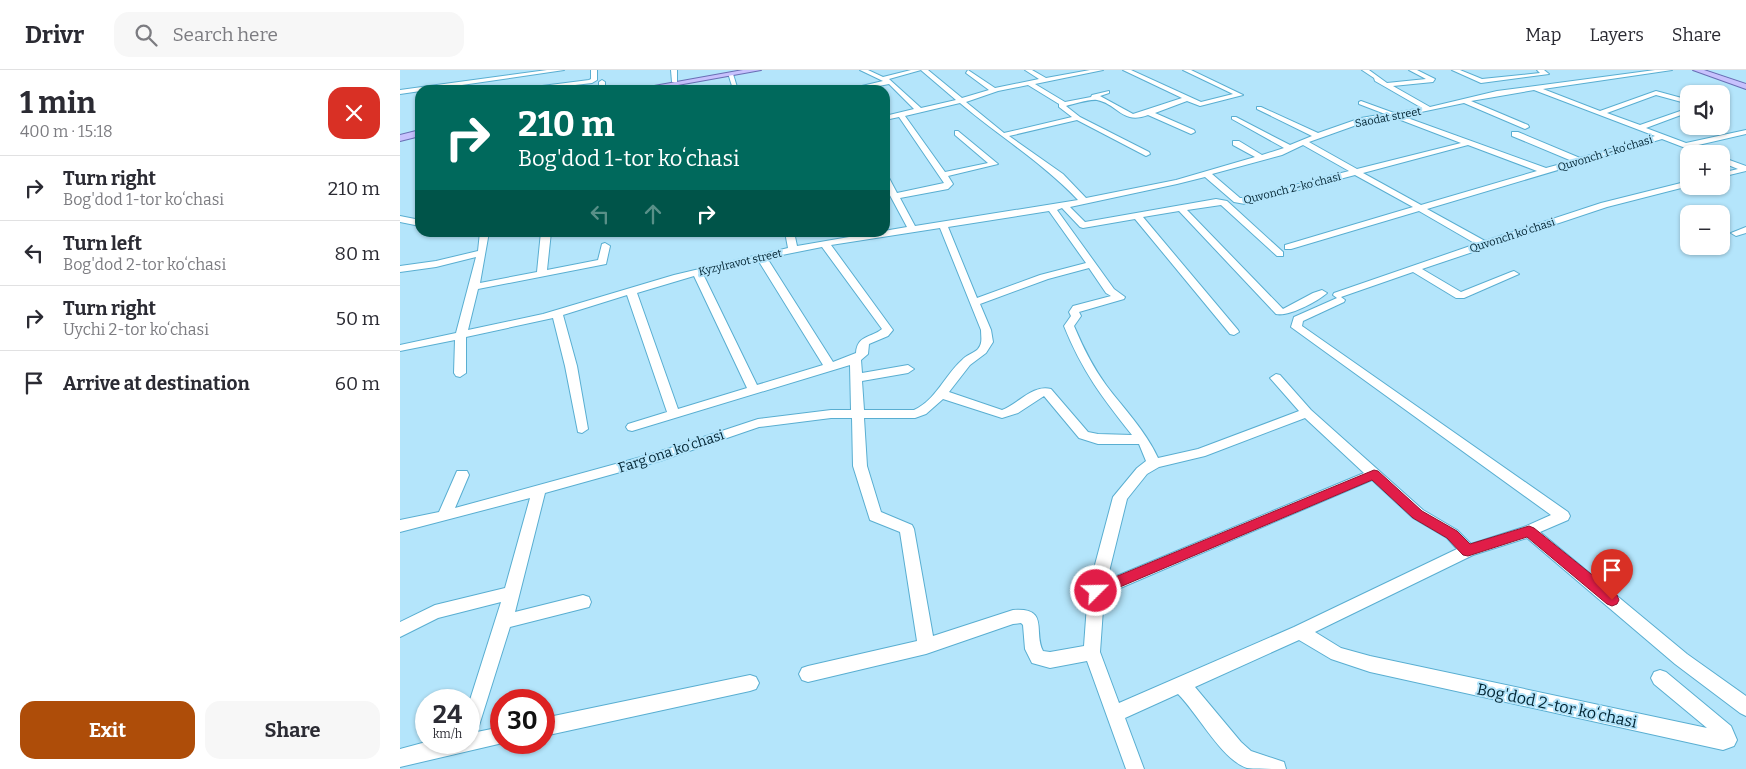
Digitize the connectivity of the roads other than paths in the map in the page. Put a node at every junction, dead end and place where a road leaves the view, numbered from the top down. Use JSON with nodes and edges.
{"nodes":[{"id":1,"x":554,"y":70,"type":"edge"},
{"id":2,"x":561,"y":70,"type":"edge"},
{"id":3,"x":594,"y":70,"type":"edge"},
{"id":4,"x":674,"y":70,"type":"edge"},
{"id":5,"x":757,"y":70,"type":"edge"},
{"id":6,"x":863,"y":70,"type":"edge"},
{"id":7,"x":918,"y":70,"type":"edge"},
{"id":8,"x":924,"y":70,"type":"edge"},
{"id":9,"x":1028,"y":70,"type":"edge"},
{"id":10,"x":1100,"y":70,"type":"edge"},
{"id":11,"x":1126,"y":70,"type":"edge"},
{"id":12,"x":1186,"y":70,"type":"edge"},
{"id":13,"x":1365,"y":70,"type":"edge"},
{"id":14,"x":1412,"y":70,"type":"edge"},
{"id":15,"x":1455,"y":70,"type":"edge"},
{"id":16,"x":1496,"y":70,"type":"edge"},
{"id":17,"x":1540,"y":70,"type":"edge"},
{"id":18,"x":1669,"y":70,"type":"edge"},
{"id":19,"x":1701,"y":71,"type":"edge"},
{"id":20,"x":528,"y":72,"type":"edge"},
{"id":21,"x":968,"y":72,"type":"dead end"},
{"id":22,"x":730,"y":74,"type":"junction"},
{"id":23,"x":1526,"y":76,"type":"junction"},
{"id":24,"x":478,"y":78,"type":"junction"},
{"id":25,"x":1514,"y":78,"type":"junction"},
{"id":26,"x":882,"y":79,"type":"junction"},
{"id":27,"x":1045,"y":80,"type":"junction"},
{"id":28,"x":675,"y":82,"type":"junction"},
{"id":29,"x":890,"y":82,"type":"junction"},
{"id":30,"x":1029,"y":83,"type":"junction"},
{"id":31,"x":439,"y":85,"type":"edge"},
{"id":32,"x":476,"y":85,"type":"edge"},
{"id":33,"x":583,"y":85,"type":"edge"},
{"id":34,"x":660,"y":85,"type":"edge"},
{"id":35,"x":735,"y":85,"type":"edge"},
{"id":36,"x":874,"y":85,"type":"edge"},
{"id":37,"x":1387,"y":85,"type":"junction"},
{"id":38,"x":1547,"y":86,"type":"junction"},
{"id":39,"x":1746,"y":87,"type":"edge"},
{"id":40,"x":1535,"y":88,"type":"junction"},
{"id":41,"x":415,"y":89,"type":"edge"},
{"id":42,"x":994,"y":90,"type":"junction"},
{"id":43,"x":400,"y":92,"type":"edge"},
{"id":44,"x":1107,"y":92,"type":"dead end"},
{"id":45,"x":1097,"y":98,"type":"junction"},
{"id":46,"x":1188,"y":98,"type":"junction"},
{"id":47,"x":1463,"y":100,"type":"junction"},
{"id":48,"x":1680,"y":100,"type":"edge"},
{"id":49,"x":961,"y":101,"type":"junction"},
{"id":50,"x":1361,"y":103,"type":"dead end"},
{"id":51,"x":1064,"y":104,"type":"junction"},
{"id":52,"x":1259,"y":108,"type":"dead end"},
{"id":53,"x":1429,"y":109,"type":"junction"},
{"id":54,"x":920,"y":111,"type":"junction"},
{"id":55,"x":1602,"y":112,"type":"junction"},
{"id":56,"x":1150,"y":113,"type":"junction"},
{"id":57,"x":1680,"y":113,"type":"edge"},
{"id":58,"x":900,"y":114,"type":"junction"},
{"id":59,"x":1390,"y":116,"type":"junction"},
{"id":60,"x":890,"y":117,"type":"edge"},
{"id":61,"x":1078,"y":118,"type":"junction"},
{"id":62,"x":1234,"y":118,"type":"dead end"},
{"id":63,"x":1525,"y":127,"type":"dead end"},
{"id":64,"x":1642,"y":127,"type":"junction"},
{"id":65,"x":1190,"y":132,"type":"dead end"},
{"id":66,"x":1746,"y":132,"type":"edge"},
{"id":67,"x":958,"y":133,"type":"dead end"},
{"id":68,"x":415,"y":134,"type":"edge"},
{"id":69,"x":1515,"y":134,"type":"dead end"},
{"id":70,"x":1003,"y":135,"type":"junction"},
{"id":71,"x":1318,"y":136,"type":"junction"},
{"id":72,"x":1664,"y":136,"type":"junction"},
{"id":73,"x":400,"y":138,"type":"edge"},
{"id":74,"x":1303,"y":142,"type":"junction"},
{"id":75,"x":1236,"y":143,"type":"dead end"},
{"id":76,"x":1468,"y":143,"type":"junction"},
{"id":77,"x":1686,"y":145,"type":"joint"},
{"id":78,"x":1290,"y":149,"type":"junction"},
{"id":79,"x":1146,"y":154,"type":"dead end"},
{"id":80,"x":1261,"y":158,"type":"junction"},
{"id":81,"x":1579,"y":162,"type":"junction"},
{"id":82,"x":1730,"y":163,"type":"edge"},
{"id":83,"x":1746,"y":169,"type":"edge"},
{"id":84,"x":1356,"y":171,"type":"junction"},
{"id":85,"x":1546,"y":171,"type":"junction"},
{"id":86,"x":1734,"y":172,"type":"junction"},
{"id":87,"x":1730,"y":173,"type":"edge"},
{"id":88,"x":942,"y":175,"type":"junction"},
{"id":89,"x":1208,"y":175,"type":"junction"},
{"id":90,"x":1746,"y":178,"type":"edge"},
{"id":91,"x":1680,"y":184,"type":"edge"},
{"id":92,"x":890,"y":188,"type":"edge"},
{"id":93,"x":894,"y":196,"type":"junction"},
{"id":94,"x":1085,"y":202,"type":"junction"},
{"id":95,"x":1064,"y":206,"type":"junction"},
{"id":96,"x":1051,"y":208,"type":"junction"},
{"id":97,"x":1181,"y":208,"type":"junction"},
{"id":98,"x":1421,"y":209,"type":"junction"},
{"id":99,"x":1137,"y":216,"type":"junction"},
{"id":100,"x":400,"y":219,"type":"edge"},
{"id":101,"x":415,"y":222,"type":"edge"},
{"id":102,"x":943,"y":225,"type":"junction"},
{"id":103,"x":913,"y":230,"type":"junction"},
{"id":104,"x":1746,"y":230,"type":"edge"},
{"id":105,"x":890,"y":232,"type":"edge"},
{"id":106,"x":1736,"y":233,"type":"dead end"},
{"id":107,"x":484,"y":237,"type":"edge"},
{"id":108,"x":546,"y":237,"type":"edge"},
{"id":109,"x":790,"y":237,"type":"edge"},
{"id":110,"x":847,"y":237,"type":"edge"},
{"id":111,"x":825,"y":244,"type":"junction"},
{"id":112,"x":1484,"y":244,"type":"junction"},
{"id":113,"x":605,"y":246,"type":"dead end"},
{"id":114,"x":1288,"y":247,"type":"dead end"},
{"id":115,"x":793,"y":250,"type":"junction"},
{"id":116,"x":482,"y":253,"type":"junction"},
{"id":117,"x":1280,"y":254,"type":"dead end"},
{"id":118,"x":761,"y":256,"type":"junction"},
{"id":119,"x":1091,"y":265,"type":"junction"},
{"id":120,"x":400,"y":269,"type":"edge"},
{"id":121,"x":1415,"y":269,"type":"junction"},
{"id":122,"x":697,"y":272,"type":"junction"},
{"id":123,"x":542,"y":274,"type":"junction"},
{"id":124,"x":1514,"y":274,"type":"dead end"},
{"id":125,"x":472,"y":287,"type":"junction"},
{"id":126,"x":631,"y":291,"type":"junction"},
{"id":127,"x":1322,"y":294,"type":"dead end"},
{"id":128,"x":974,"y":302,"type":"junction"},
{"id":129,"x":557,"y":314,"type":"junction"},
{"id":130,"x":1234,"y":332,"type":"dead end"},
{"id":131,"x":461,"y":336,"type":"junction"},
{"id":132,"x":400,"y":348,"type":"edge"},
{"id":133,"x":855,"y":359,"type":"junction"},
{"id":134,"x":830,"y":367,"type":"junction"},
{"id":135,"x":908,"y":369,"type":"dead end"},
{"id":136,"x":460,"y":372,"type":"dead end"},
{"id":137,"x":857,"y":378,"type":"junction"},
{"id":138,"x":1276,"y":378,"type":"dead end"},
{"id":139,"x":754,"y":391,"type":"junction"},
{"id":140,"x":941,"y":394,"type":"junction"},
{"id":141,"x":859,"y":413,"type":"junction"},
{"id":142,"x":1307,"y":413,"type":"junction"},
{"id":143,"x":674,"y":415,"type":"junction"},
{"id":144,"x":632,"y":427,"type":"dead end"},
{"id":145,"x":582,"y":429,"type":"dead end"},
{"id":146,"x":1143,"y":440,"type":"junction"},
{"id":147,"x":1154,"y":464,"type":"junction"},
{"id":148,"x":1374,"y":474,"type":"junction"},
{"id":149,"x":462,"y":475,"type":"dead end"},
{"id":150,"x":539,"y":488,"type":"junction"},
{"id":151,"x":444,"y":516,"type":"junction"},
{"id":152,"x":400,"y":526,"type":"edge"},
{"id":153,"x":1529,"y":532,"type":"junction"},
{"id":154,"x":1468,"y":551,"type":"junction"},
{"id":155,"x":1096,"y":591,"type":"junction"},
{"id":156,"x":512,"y":593,"type":"junction"},
{"id":157,"x":583,"y":602,"type":"dead end"},
{"id":158,"x":504,"y":622,"type":"junction"},
{"id":159,"x":400,"y":630,"type":"edge"},
{"id":160,"x":1300,"y":632,"type":"junction"},
{"id":161,"x":926,"y":646,"type":"junction"},
{"id":162,"x":1092,"y":652,"type":"junction"},
{"id":163,"x":808,"y":674,"type":"dead end"},
{"id":164,"x":1660,"y":678,"type":"dead end"},
{"id":165,"x":750,"y":683,"type":"dead end"},
{"id":166,"x":1179,"y":684,"type":"junction"},
{"id":167,"x":480,"y":696,"type":"edge"},
{"id":168,"x":1746,"y":707,"type":"edge"},
{"id":169,"x":1114,"y":714,"type":"junction"},
{"id":170,"x":555,"y":725,"type":"edge"},
{"id":171,"x":415,"y":754,"type":"edge"},
{"id":172,"x":400,"y":758,"type":"edge"},
{"id":173,"x":1134,"y":769,"type":"edge"},
{"id":174,"x":1277,"y":769,"type":"edge"}],
"edges":[{"from":1,"to":2,"type":"street"},
{"from":1,"to":20,"type":"street"},
{"from":3,"to":33,"type":"street"},
{"from":4,"to":28,"type":"street"},
{"from":5,"to":22,"type":"main road"},
{"from":6,"to":26,"type":"street"},
{"from":7,"to":26,"type":"street"},
{"from":8,"to":49,"type":"street"},
{"from":9,"to":27,"type":"street"},
{"from":10,"to":27,"type":"street"},
{"from":11,"to":46,"type":"street"},
{"from":12,"to":46,"type":"street"},
{"from":13,"to":37,"type":"street"},
{"from":14,"to":37,"type":"street"},
{"from":15,"to":25,"type":"street"},
{"from":16,"to":25,"type":"street"},
{"from":17,"to":23,"type":"street"},
{"from":18,"to":38,"type":"street","name":"Saodat street"},
{"from":19,"to":39,"type":"main road"},
{"from":20,"to":24,"type":"street"},
{"from":21,"to":42,"type":"street"},
{"from":22,"to":28,"type":"main road"},
{"from":22,"to":35,"type":"street"},
{"from":23,"to":25,"type":"street"},
{"from":23,"to":38,"type":"street"},
{"from":24,"to":31,"type":"street"},
{"from":24,"to":32,"type":"street"},
{"from":26,"to":29,"type":"street"},
{"from":27,"to":30,"type":"street"},
{"from":28,"to":34,"type":"main road"},
{"from":29,"to":36,"type":"street"},
{"from":29,"to":54,"type":"street"},
{"from":30,"to":42,"type":"street"},
{"from":30,"to":51,"type":"street"},
{"from":37,"to":53,"type":"street"},
{"from":38,"to":40,"type":"street","name":"Saodat street"},
{"from":40,"to":47,"type":"street","name":"Saodat street"},
{"from":40,"to":55,"type":"street","name":"Quvonch 1-koʻchasi"},
{"from":41,"to":43,"type":"street"},
{"from":42,"to":49,"type":"street"},
{"from":44,"to":45,"type":"street"},
{"from":45,"to":51,"type":"street"},
{"from":45,"to":56,"type":"street"},
{"from":46,"to":56,"type":"street"},
{"from":47,"to":53,"type":"street","name":"Saodat street"},
{"from":47,"to":63,"type":"street"},
{"from":48,"to":55,"type":"street"},
{"from":49,"to":54,"type":"street"},
{"from":49,"to":70,"type":"street"},
{"from":50,"to":59,"type":"street"},
{"from":51,"to":61,"type":"street"},
{"from":52,"to":71,"type":"street"},
{"from":53,"to":59,"type":"street","name":"Saodat street"},
{"from":54,"to":58,"type":"street"},
{"from":55,"to":64,"type":"street","name":"Quvonch 1-koʻchasi"},
{"from":56,"to":65,"type":"street"},
{"from":57,"to":64,"type":"street","name":"Quvonch 1-koʻchasi"},
{"from":58,"to":60,"type":"street"},
{"from":58,"to":88,"type":"street"},
{"from":59,"to":71,"type":"street","name":"Saodat street"},
{"from":59,"to":76,"type":"street"},
{"from":61,"to":70,"type":"street"},
{"from":61,"to":79,"type":"street"},
{"from":62,"to":78,"type":"street"},
{"from":64,"to":72,"type":"street","name":"Quvonch 1-koʻchasi"},
{"from":66,"to":77,"type":"street"},
{"from":67,"to":88,"type":"street"},
{"from":68,"to":73,"type":"main road"},
{"from":69,"to":81,"type":"street"},
{"from":70,"to":94,"type":"street"},
{"from":71,"to":74,"type":"street","name":"Saodat street"},
{"from":72,"to":77,"type":"street","name":"Quvonch 1-koʻchasi"},
{"from":72,"to":81,"type":"street","name":"Quvonch 1-koʻchasi"},
{"from":74,"to":78,"type":"street","name":"Saodat street"},
{"from":74,"to":84,"type":"street","name":"Quvonch 2-koʻchasi"},
{"from":75,"to":80,"type":"street"},
{"from":76,"to":84,"type":"street","name":"Quvonch 2-koʻchasi"},
{"from":76,"to":85,"type":"street"},
{"from":78,"to":80,"type":"street","name":"Saodat street"},
{"from":80,"to":89,"type":"street","name":"Saodat street"},
{"from":81,"to":85,"type":"street","name":"Quvonch 1-koʻchasi"},
{"from":82,"to":83,"type":"street"},
{"from":83,"to":86,"type":"street"},
{"from":84,"to":89,"type":"street","name":"Quvonch 2-koʻchasi"},
{"from":84,"to":98,"type":"street","name":"Quvonch 2-koʻchasi"},
{"from":85,"to":98,"type":"street"},
{"from":86,"to":87,"type":"street"},
{"from":86,"to":90,"type":"street"},
{"from":88,"to":93,"type":"street"},
{"from":89,"to":94,"type":"street","name":"Saodat street"},
{"from":91,"to":112,"type":"street","name":"Quvonch koʻchasi"},
{"from":92,"to":93,"type":"street"},
{"from":93,"to":103,"type":"street"},
{"from":94,"to":95,"type":"street","name":"Kyzylravot street"},
{"from":95,"to":96,"type":"street","name":"Kyzylravot street"},
{"from":95,"to":99,"type":"street"},
{"from":96,"to":102,"type":"street","name":"Kyzylravot street"},
{"from":96,"to":119,"type":"street"},
{"from":97,"to":99,"type":"street"},
{"from":97,"to":117,"type":"street"},
{"from":97,"to":127,"type":"street"},
{"from":98,"to":112,"type":"street","name":"Quvonch 2-koʻchasi"},
{"from":98,"to":114,"type":"street"},
{"from":99,"to":130,"type":"street"},
{"from":100,"to":101,"type":"street"},
{"from":102,"to":103,"type":"street","name":"Kyzylravot street"},
{"from":102,"to":128,"type":"street","name":"Fargʻona koʻchasi"},
{"from":103,"to":105,"type":"street","name":"Kyzylravot street"},
{"from":104,"to":106,"type":"street"},
{"from":107,"to":116,"type":"street"},
{"from":108,"to":123,"type":"street"},
{"from":109,"to":115,"type":"street"},
{"from":110,"to":111,"type":"street","name":"Kyzylravot street"},
{"from":111,"to":115,"type":"street","name":"Kyzylravot street"},
{"from":111,"to":133,"type":"street"},
{"from":112,"to":121,"type":"street","name":"Quvonch koʻchasi"},
{"from":113,"to":123,"type":"street"},
{"from":115,"to":118,"type":"street","name":"Kyzylravot street"},
{"from":116,"to":120,"type":"street"},
{"from":116,"to":125,"type":"street"},
{"from":118,"to":122,"type":"street","name":"Kyzylravot street"},
{"from":118,"to":134,"type":"street"},
{"from":119,"to":128,"type":"street"},
{"from":119,"to":146,"type":"street"},
{"from":121,"to":124,"type":"street"},
{"from":121,"to":153,"type":"street","name":"Quvonch koʻchasi"},
{"from":122,"to":126,"type":"street","name":"Kyzylravot street"},
{"from":122,"to":139,"type":"street"},
{"from":123,"to":125,"type":"street"},
{"from":125,"to":131,"type":"street"},
{"from":126,"to":129,"type":"street","name":"Kyzylravot street"},
{"from":126,"to":143,"type":"street"},
{"from":128,"to":140,"type":"street","name":"Fargʻona koʻchasi"},
{"from":129,"to":131,"type":"street","name":"Kyzylravot street"},
{"from":129,"to":145,"type":"street"},
{"from":131,"to":132,"type":"street","name":"Kyzylravot street"},
{"from":131,"to":136,"type":"street"},
{"from":133,"to":134,"type":"street"},
{"from":133,"to":137,"type":"street"},
{"from":134,"to":139,"type":"street"},
{"from":135,"to":137,"type":"street"},
{"from":137,"to":141,"type":"street"},
{"from":138,"to":142,"type":"street"},
{"from":139,"to":143,"type":"street"},
{"from":140,"to":141,"type":"street","name":"Fargʻona koʻchasi"},
{"from":140,"to":146,"type":"street"},
{"from":141,"to":150,"type":"street","name":"Fargʻona koʻchasi"},
{"from":141,"to":161,"type":"street"},
{"from":142,"to":147,"type":"street"},
{"from":142,"to":148,"type":"street"},
{"from":143,"to":144,"type":"street"},
{"from":146,"to":147,"type":"street"},
{"from":147,"to":155,"type":"street"},
{"from":148,"to":154,"type":"street"},
{"from":148,"to":155,"type":"street"},
{"from":149,"to":151,"type":"street"},
{"from":150,"to":151,"type":"street","name":"Fargʻona koʻchasi"},
{"from":150,"to":156,"type":"street"},
{"from":151,"to":152,"type":"street","name":"Fargʻona koʻchasi"},
{"from":153,"to":154,"type":"street"},
{"from":153,"to":168,"type":"street"},
{"from":154,"to":160,"type":"street"},
{"from":155,"to":162,"type":"street"},
{"from":156,"to":158,"type":"street"},
{"from":156,"to":159,"type":"street"},
{"from":157,"to":158,"type":"street"},
{"from":158,"to":167,"type":"street"},
{"from":160,"to":164,"type":"street","name":"Bog'dod 2-tor koʻchasi"},
{"from":160,"to":166,"type":"street"},
{"from":161,"to":162,"type":"street"},
{"from":161,"to":163,"type":"street"},
{"from":162,"to":169,"type":"street"},
{"from":165,"to":170,"type":"street"},
{"from":166,"to":169,"type":"street"},
{"from":166,"to":174,"type":"street"},
{"from":169,"to":173,"type":"street"},
{"from":171,"to":172,"type":"street"}]}
